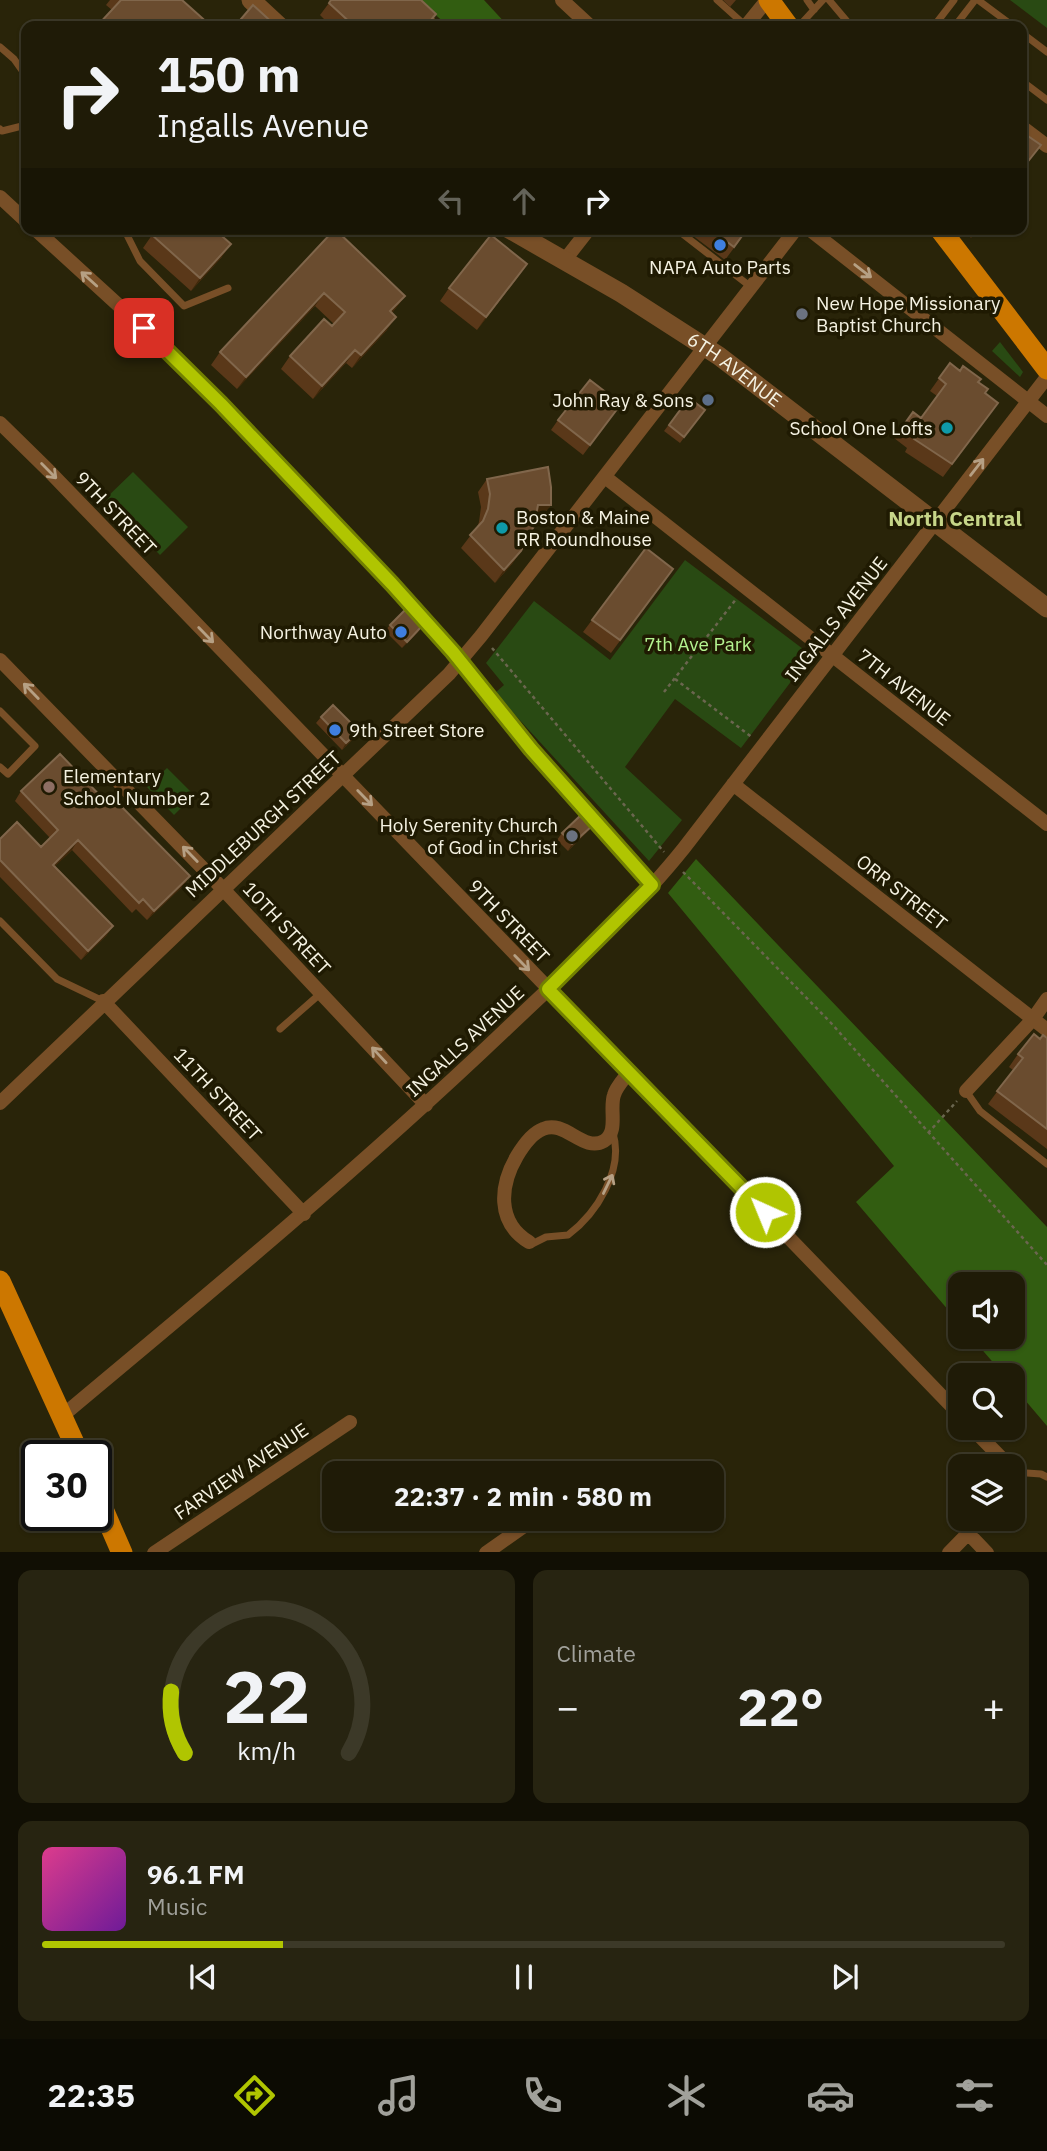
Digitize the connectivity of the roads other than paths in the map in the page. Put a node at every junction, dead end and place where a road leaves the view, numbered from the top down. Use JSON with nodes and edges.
{"nodes":[{"id":1,"x":251,"y":0,"type":"edge"},
{"id":2,"x":562,"y":0,"type":"edge"},
{"id":3,"x":717,"y":0,"type":"edge"},
{"id":4,"x":768,"y":0,"type":"edge"},
{"id":5,"x":807,"y":0,"type":"edge"},
{"id":6,"x":823,"y":0,"type":"edge"},
{"id":7,"x":829,"y":0,"type":"edge"},
{"id":8,"x":954,"y":0,"type":"edge"},
{"id":9,"x":976,"y":0,"type":"edge"},
{"id":10,"x":418,"y":9,"type":"edge"},
{"id":11,"x":814,"y":10,"type":"junction"},
{"id":12,"x":274,"y":21,"type":"edge"},
{"id":13,"x":432,"y":21,"type":"edge"},
{"id":14,"x":585,"y":21,"type":"edge"},
{"id":15,"x":740,"y":21,"type":"edge"},
{"id":16,"x":750,"y":21,"type":"edge"},
{"id":17,"x":784,"y":21,"type":"edge"},
{"id":18,"x":804,"y":21,"type":"edge"},
{"id":19,"x":847,"y":21,"type":"edge"},
{"id":20,"x":938,"y":21,"type":"edge"},
{"id":21,"x":959,"y":21,"type":"edge"},
{"id":22,"x":1006,"y":21,"type":"edge"},
{"id":23,"x":1027,"y":37,"type":"edge"},
{"id":24,"x":0,"y":47,"type":"edge"},
{"id":25,"x":1047,"y":52,"type":"edge"},
{"id":26,"x":21,"y":69,"type":"edge"},
{"id":27,"x":1027,"y":85,"type":"edge"},
{"id":28,"x":1047,"y":100,"type":"edge"},
{"id":29,"x":21,"y":126,"type":"edge"},
{"id":30,"x":0,"y":129,"type":"edge"},
{"id":31,"x":1027,"y":131,"type":"edge"},
{"id":32,"x":1047,"y":146,"type":"edge"},
{"id":33,"x":0,"y":197,"type":"edge"},
{"id":34,"x":21,"y":216,"type":"edge"},
{"id":35,"x":42,"y":235,"type":"edge"},
{"id":36,"x":127,"y":235,"type":"edge"},
{"id":37,"x":519,"y":235,"type":"edge"},
{"id":38,"x":584,"y":235,"type":"edge"},
{"id":39,"x":684,"y":235,"type":"edge"},
{"id":40,"x":791,"y":235,"type":"edge"},
{"id":41,"x":817,"y":235,"type":"edge"},
{"id":42,"x":945,"y":235,"type":"edge"},
{"id":43,"x":564,"y":261,"type":"junction"},
{"id":44,"x":751,"y":287,"type":"junction"},
{"id":45,"x":228,"y":288,"type":"dead end"},
{"id":46,"x":705,"y":346,"type":"junction"},
{"id":47,"x":1047,"y":369,"type":"edge"},
{"id":48,"x":1047,"y":377,"type":"edge"},
{"id":49,"x":1029,"y":401,"type":"junction"},
{"id":50,"x":1047,"y":416,"type":"edge"},
{"id":51,"x":0,"y":423,"type":"edge"},
{"id":52,"x":605,"y":477,"type":"junction"},
{"id":53,"x":936,"y":521,"type":"junction"},
{"id":54,"x":1047,"y":608,"type":"edge"},
{"id":55,"x":833,"y":656,"type":"junction"},
{"id":56,"x":0,"y":660,"type":"edge"},
{"id":57,"x":460,"y":661,"type":"junction"},
{"id":58,"x":0,"y":711,"type":"edge"},
{"id":59,"x":0,"y":767,"type":"edge"},
{"id":60,"x":343,"y":775,"type":"junction"},
{"id":61,"x":733,"y":784,"type":"junction"},
{"id":62,"x":1047,"y":824,"type":"edge"},
{"id":63,"x":652,"y":885,"type":"junction"},
{"id":64,"x":222,"y":888,"type":"junction"},
{"id":65,"x":0,"y":921,"type":"edge"},
{"id":66,"x":548,"y":989,"type":"junction"},
{"id":67,"x":321,"y":993,"type":"junction"},
{"id":68,"x":1047,"y":999,"type":"edge"},
{"id":69,"x":103,"y":1001,"type":"junction"},
{"id":70,"x":1032,"y":1019,"type":"junction"},
{"id":71,"x":281,"y":1029,"type":"dead end"},
{"id":72,"x":1047,"y":1030,"type":"edge"},
{"id":73,"x":629,"y":1072,"type":"junction"},
{"id":74,"x":966,"y":1091,"type":"joint"},
{"id":75,"x":0,"y":1103,"type":"edge"},
{"id":76,"x":426,"y":1105,"type":"junction"},
{"id":77,"x":612,"y":1129,"type":"junction"},
{"id":78,"x":1047,"y":1164,"type":"edge"},
{"id":79,"x":304,"y":1214,"type":"junction"},
{"id":80,"x":529,"y":1242,"type":"joint"},
{"id":81,"x":0,"y":1281,"type":"edge"},
{"id":82,"x":948,"y":1403,"type":"edge"},
{"id":83,"x":62,"y":1416,"type":"junction"},
{"id":84,"x":350,"y":1422,"type":"dead end"},
{"id":85,"x":73,"y":1440,"type":"edge"},
{"id":86,"x":982,"y":1440,"type":"edge"},
{"id":87,"x":994,"y":1454,"type":"edge"},
{"id":88,"x":1025,"y":1475,"type":"edge"},
{"id":89,"x":1047,"y":1477,"type":"edge"},
{"id":90,"x":112,"y":1529,"type":"edge"},
{"id":91,"x":516,"y":1531,"type":"edge"},
{"id":92,"x":968,"y":1533,"type":"joint"},
{"id":93,"x":122,"y":1552,"type":"edge"},
{"id":94,"x":154,"y":1552,"type":"edge"},
{"id":95,"x":486,"y":1552,"type":"edge"},
{"id":96,"x":949,"y":1552,"type":"edge"},
{"id":97,"x":987,"y":1552,"type":"edge"}],
"edges":[{"from":1,"to":12,"type":"street"},
{"from":2,"to":14,"type":"street"},
{"from":3,"to":15,"type":"lane"},
{"from":4,"to":16,"type":"street"},
{"from":4,"to":17,"type":"main road"},
{"from":5,"to":11,"type":"lane"},
{"from":6,"to":11,"type":"lane"},
{"from":7,"to":19,"type":"lane"},
{"from":8,"to":20,"type":"lane"},
{"from":9,"to":21,"type":"lane"},
{"from":9,"to":22,"type":"lane"},
{"from":10,"to":13,"type":"lane"},
{"from":11,"to":18,"type":"lane"},
{"from":23,"to":25,"type":"lane"},
{"from":24,"to":26,"type":"lane"},
{"from":27,"to":28,"type":"lane"},
{"from":29,"to":30,"type":"lane"},
{"from":31,"to":32,"type":"street"},
{"from":33,"to":34,"type":"street"},
{"from":57,"to":35,"type":"street","one_way":true},
{"from":36,"to":45,"type":"lane"},
{"from":37,"to":43,"type":"street","name":"6TH AVENUE"},
{"from":38,"to":43,"type":"street"},
{"from":39,"to":44,"type":"lane"},
{"from":40,"to":44,"type":"street","name":"MIDDLEBURGH STREET"},
{"from":41,"to":49,"type":"street","one_way":true},
{"from":42,"to":47,"type":"main road"},
{"from":43,"to":46,"type":"street","name":"6TH AVENUE"},
{"from":44,"to":46,"type":"street","name":"MIDDLEBURGH STREET"},
{"from":46,"to":52,"type":"street","name":"MIDDLEBURGH STREET"},
{"from":46,"to":53,"type":"street","name":"6TH AVENUE"},
{"from":48,"to":49,"type":"street","name":"INGALLS AVENUE"},
{"from":49,"to":50,"type":"street"},
{"from":53,"to":49,"type":"street","name":"INGALLS AVENUE","one_way":true},
{"from":51,"to":60,"type":"street","name":"9TH STREET","one_way":true},
{"from":52,"to":55,"type":"street","name":"7TH AVENUE"},
{"from":52,"to":57,"type":"street","name":"MIDDLEBURGH STREET"},
{"from":53,"to":54,"type":"street","name":"6TH AVENUE"},
{"from":53,"to":55,"type":"street","name":"INGALLS AVENUE"},
{"from":55,"to":61,"type":"street","name":"INGALLS AVENUE"},
{"from":55,"to":62,"type":"street","name":"7TH AVENUE"},
{"from":64,"to":56,"type":"street","name":"10TH STREET","one_way":true},
{"from":57,"to":60,"type":"street","name":"MIDDLEBURGH STREET"},
{"from":57,"to":63,"type":"street"},
{"from":58,"to":59,"type":"lane"},
{"from":60,"to":64,"type":"street","name":"MIDDLEBURGH STREET"},
{"from":60,"to":66,"type":"street","name":"9TH STREET","one_way":true},
{"from":61,"to":63,"type":"street","name":"INGALLS AVENUE"},
{"from":61,"to":70,"type":"street","name":"ORR STREET"},
{"from":63,"to":66,"type":"street","name":"INGALLS AVENUE"},
{"from":64,"to":67,"type":"street","name":"10TH STREET"},
{"from":64,"to":69,"type":"street","name":"MIDDLEBURGH STREET"},
{"from":65,"to":69,"type":"lane"},
{"from":66,"to":73,"type":"street","name":"9TH STREET"},
{"from":66,"to":76,"type":"street","name":"INGALLS AVENUE"},
{"from":67,"to":71,"type":"lane"},
{"from":76,"to":67,"type":"street","name":"10TH STREET","one_way":true},
{"from":68,"to":70,"type":"street"},
{"from":69,"to":75,"type":"street","name":"MIDDLEBURGH STREET"},
{"from":69,"to":79,"type":"street","name":"11TH STREET"},
{"from":70,"to":72,"type":"street","name":"ORR STREET"},
{"from":70,"to":74,"type":"street"},
{"from":73,"to":77,"type":"street"},
{"from":73,"to":82,"type":"street","name":"9TH STREET"},
{"from":74,"to":78,"type":"lane"},
{"from":76,"to":79,"type":"street","name":"INGALLS AVENUE"},
{"from":80,"to":77,"type":"lane","one_way":true},
{"from":77,"to":80,"type":"street"},
{"from":79,"to":83,"type":"street","name":"INGALLS AVENUE"},
{"from":81,"to":83,"type":"main road"},
{"from":83,"to":85,"type":"main road"},
{"from":84,"to":94,"type":"street","name":"FARVIEW AVENUE"},
{"from":86,"to":87,"type":"street"},
{"from":88,"to":89,"type":"lane"},
{"from":90,"to":93,"type":"main road"},
{"from":91,"to":95,"type":"street"},
{"from":92,"to":96,"type":"street"},
{"from":92,"to":97,"type":"street"}]}
